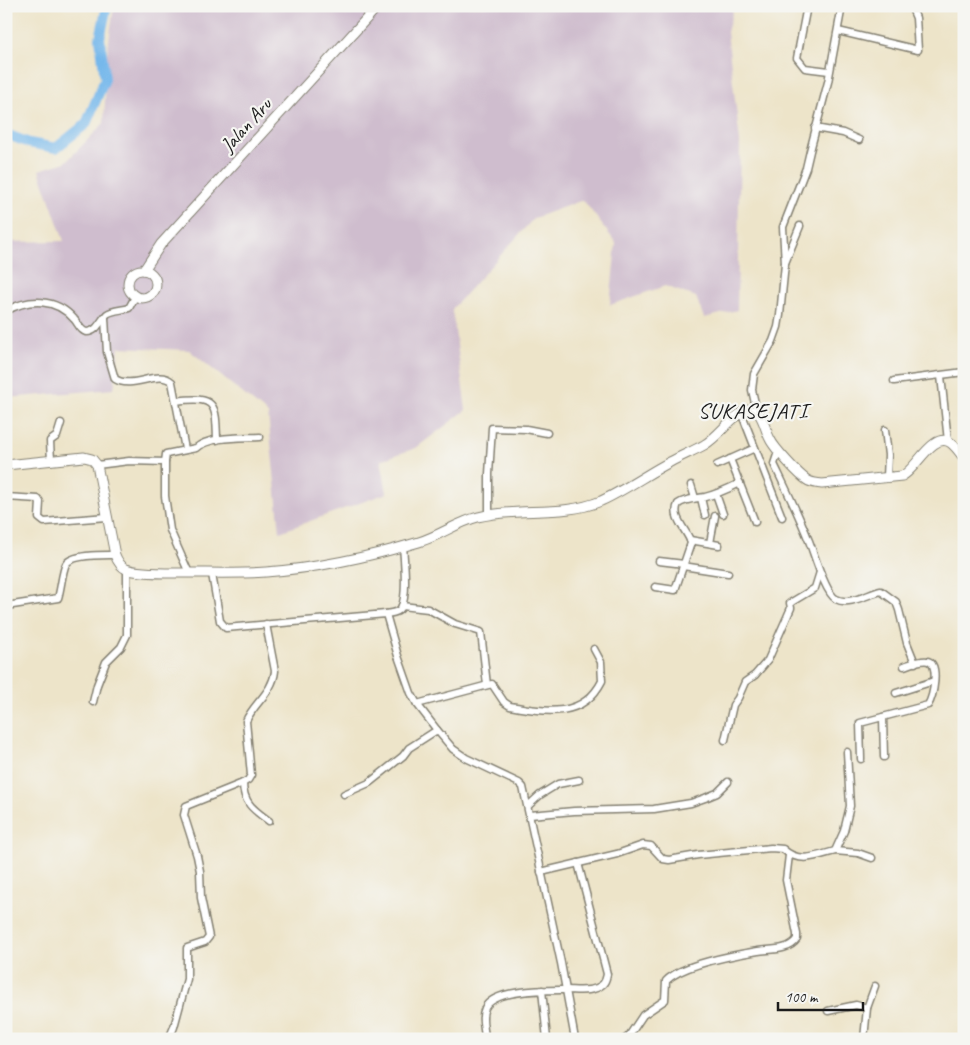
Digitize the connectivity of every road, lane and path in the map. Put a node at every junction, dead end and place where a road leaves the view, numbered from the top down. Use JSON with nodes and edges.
{"nodes":[{"id":1,"x":378,"y":6,"type":"edge"},
{"id":2,"x":807,"y":6,"type":"edge"},
{"id":3,"x":842,"y":6,"type":"edge"},
{"id":4,"x":911,"y":6,"type":"edge"},
{"id":5,"x":838,"y":31,"type":"junction"},
{"id":6,"x":829,"y":71,"type":"junction"},
{"id":7,"x":815,"y":128,"type":"junction"},
{"id":8,"x":858,"y":140,"type":"dead end"},
{"id":9,"x":800,"y":226,"type":"dead end"},
{"id":10,"x":785,"y":264,"type":"junction"},
{"id":11,"x":144,"y":270,"type":"junction"},
{"id":12,"x":135,"y":297,"type":"junction"},
{"id":13,"x":6,"y":311,"type":"edge"},
{"id":14,"x":105,"y":318,"type":"junction"},
{"id":15,"x":964,"y":372,"type":"edge"},
{"id":16,"x":941,"y":376,"type":"junction"},
{"id":17,"x":894,"y":381,"type":"dead end"},
{"id":18,"x":176,"y":400,"type":"junction"},
{"id":19,"x":741,"y":412,"type":"junction"},
{"id":20,"x":757,"y":412,"type":"junction"},
{"id":21,"x":61,"y":423,"type":"dead end"},
{"id":22,"x":885,"y":430,"type":"dead end"},
{"id":23,"x":547,"y":433,"type":"dead end"},
{"id":24,"x":260,"y":437,"type":"dead end"},
{"id":25,"x":217,"y":440,"type":"junction"},
{"id":26,"x":948,"y":441,"type":"junction"},
{"id":27,"x":754,"y":448,"type":"junction"},
{"id":28,"x":185,"y":449,"type":"junction"},
{"id":29,"x":778,"y":452,"type":"junction"},
{"id":30,"x":964,"y":458,"type":"edge"},
{"id":31,"x":730,"y":459,"type":"junction"},
{"id":32,"x":51,"y":461,"type":"junction"},
{"id":33,"x":165,"y":462,"type":"junction"},
{"id":34,"x":6,"y":465,"type":"edge"},
{"id":35,"x":717,"y":465,"type":"dead end"},
{"id":36,"x":97,"y":466,"type":"junction"},
{"id":37,"x":887,"y":477,"type":"junction"},
{"id":38,"x":740,"y":483,"type":"junction"},
{"id":39,"x":691,"y":484,"type":"dead end"},
{"id":40,"x":716,"y":494,"type":"junction"},
{"id":41,"x":6,"y":497,"type":"edge"},
{"id":42,"x":698,"y":498,"type":"junction"},
{"id":43,"x":723,"y":514,"type":"dead end"},
{"id":44,"x":489,"y":515,"type":"junction"},
{"id":45,"x":705,"y":515,"type":"dead end"},
{"id":46,"x":715,"y":516,"type":"dead end"},
{"id":47,"x":107,"y":517,"type":"junction"},
{"id":48,"x":782,"y":517,"type":"dead end"},
{"id":49,"x":755,"y":522,"type":"dead end"},
{"id":50,"x":690,"y":540,"type":"junction"},
{"id":51,"x":710,"y":543,"type":"junction"},
{"id":52,"x":718,"y":545,"type":"dead end"},
{"id":53,"x":403,"y":546,"type":"junction"},
{"id":54,"x":115,"y":554,"type":"junction"},
{"id":55,"x":659,"y":561,"type":"dead end"},
{"id":56,"x":683,"y":565,"type":"junction"},
{"id":57,"x":127,"y":569,"type":"junction"},
{"id":58,"x":820,"y":572,"type":"junction"},
{"id":59,"x":189,"y":573,"type":"junction"},
{"id":60,"x":728,"y":573,"type":"dead end"},
{"id":61,"x":212,"y":574,"type":"junction"},
{"id":62,"x":655,"y":587,"type":"dead end"},
{"id":63,"x":6,"y":606,"type":"edge"},
{"id":64,"x":402,"y":606,"type":"junction"},
{"id":65,"x":386,"y":614,"type":"junction"},
{"id":66,"x":266,"y":624,"type":"junction"},
{"id":67,"x":594,"y":649,"type":"dead end"},
{"id":68,"x":915,"y":663,"type":"junction"},
{"id":69,"x":904,"y":666,"type":"dead end"},
{"id":70,"x":934,"y":681,"type":"junction"},
{"id":71,"x":487,"y":685,"type":"junction"},
{"id":72,"x":896,"y":693,"type":"dead end"},
{"id":73,"x":94,"y":702,"type":"dead end"},
{"id":74,"x":417,"y":704,"type":"junction"},
{"id":75,"x":883,"y":717,"type":"junction"},
{"id":76,"x":437,"y":730,"type":"junction"},
{"id":77,"x":725,"y":740,"type":"dead end"},
{"id":78,"x":847,"y":752,"type":"dead end"},
{"id":79,"x":884,"y":757,"type":"dead end"},
{"id":80,"x":861,"y":759,"type":"dead end"},
{"id":81,"x":579,"y":780,"type":"dead end"},
{"id":82,"x":728,"y":782,"type":"dead end"},
{"id":83,"x":243,"y":783,"type":"junction"},
{"id":84,"x":344,"y":794,"type":"dead end"},
{"id":85,"x":528,"y":806,"type":"junction"},
{"id":86,"x":530,"y":815,"type":"junction"},
{"id":87,"x":269,"y":821,"type":"dead end"},
{"id":88,"x":835,"y":851,"type":"junction"},
{"id":89,"x":789,"y":855,"type":"junction"},
{"id":90,"x":872,"y":858,"type":"dead end"},
{"id":91,"x":578,"y":862,"type":"junction"},
{"id":92,"x":541,"y":872,"type":"junction"},
{"id":93,"x":875,"y":986,"type":"dead end"},
{"id":94,"x":542,"y":990,"type":"junction"},
{"id":95,"x":566,"y":990,"type":"junction"},
{"id":96,"x":867,"y":1008,"type":"junction"},
{"id":97,"x":828,"y":1011,"type":"dead end"},
{"id":98,"x":169,"y":1039,"type":"edge"},
{"id":99,"x":484,"y":1039,"type":"edge"},
{"id":100,"x":547,"y":1039,"type":"edge"},
{"id":101,"x":575,"y":1039,"type":"edge"},
{"id":102,"x":625,"y":1039,"type":"edge"},
{"id":103,"x":864,"y":1039,"type":"edge"}],
"edges":[{"from":1,"to":11,"type":"street","name":"Jalan Aru"},
{"from":2,"to":6,"type":"street"},
{"from":3,"to":5,"type":"street"},
{"from":4,"to":5,"type":"street"},
{"from":5,"to":6,"type":"street"},
{"from":6,"to":7,"type":"street"},
{"from":7,"to":8,"type":"street"},
{"from":7,"to":10,"type":"street"},
{"from":9,"to":10,"type":"street"},
{"from":10,"to":20,"type":"street"},
{"from":11,"to":12,"type":"street"},
{"from":11,"to":12,"type":"street"},
{"from":12,"to":14,"type":"street"},
{"from":13,"to":14,"type":"street"},
{"from":14,"to":18,"type":"street"},
{"from":15,"to":16,"type":"street"},
{"from":16,"to":17,"type":"street"},
{"from":16,"to":26,"type":"street"},
{"from":18,"to":25,"type":"street"},
{"from":18,"to":28,"type":"street"},
{"from":19,"to":20,"type":"street"},
{"from":19,"to":27,"type":"street"},
{"from":19,"to":44,"type":"street"},
{"from":20,"to":29,"type":"street"},
{"from":21,"to":32,"type":"street"},
{"from":22,"to":37,"type":"street"},
{"from":23,"to":44,"type":"street"},
{"from":24,"to":25,"type":"street"},
{"from":25,"to":28,"type":"street"},
{"from":26,"to":30,"type":"street"},
{"from":26,"to":37,"type":"street"},
{"from":27,"to":31,"type":"street"},
{"from":27,"to":48,"type":"street"},
{"from":28,"to":33,"type":"street"},
{"from":29,"to":37,"type":"street"},
{"from":29,"to":58,"type":"street"},
{"from":31,"to":35,"type":"street"},
{"from":31,"to":38,"type":"street"},
{"from":32,"to":34,"type":"street"},
{"from":32,"to":36,"type":"street"},
{"from":33,"to":36,"type":"street"},
{"from":33,"to":59,"type":"street"},
{"from":36,"to":47,"type":"street"},
{"from":38,"to":40,"type":"street"},
{"from":38,"to":49,"type":"street"},
{"from":39,"to":42,"type":"street"},
{"from":40,"to":42,"type":"street"},
{"from":40,"to":43,"type":"street"},
{"from":41,"to":47,"type":"street"},
{"from":42,"to":45,"type":"street"},
{"from":42,"to":50,"type":"street"},
{"from":44,"to":53,"type":"street"},
{"from":46,"to":51,"type":"street"},
{"from":47,"to":54,"type":"street"},
{"from":50,"to":51,"type":"street"},
{"from":50,"to":56,"type":"street"},
{"from":51,"to":52,"type":"street"},
{"from":53,"to":61,"type":"street"},
{"from":53,"to":64,"type":"street"},
{"from":54,"to":57,"type":"street"},
{"from":54,"to":63,"type":"street"},
{"from":55,"to":56,"type":"street"},
{"from":56,"to":60,"type":"street"},
{"from":56,"to":62,"type":"street"},
{"from":57,"to":59,"type":"street"},
{"from":57,"to":73,"type":"street"},
{"from":58,"to":68,"type":"street"},
{"from":58,"to":77,"type":"street"},
{"from":59,"to":61,"type":"street"},
{"from":61,"to":66,"type":"street"},
{"from":64,"to":65,"type":"street"},
{"from":64,"to":71,"type":"street"},
{"from":65,"to":66,"type":"street"},
{"from":65,"to":74,"type":"street"},
{"from":66,"to":83,"type":"street"},
{"from":67,"to":71,"type":"street"},
{"from":68,"to":69,"type":"street"},
{"from":68,"to":70,"type":"street"},
{"from":70,"to":72,"type":"street"},
{"from":70,"to":75,"type":"street"},
{"from":71,"to":74,"type":"street"},
{"from":74,"to":76,"type":"street"},
{"from":75,"to":79,"type":"street"},
{"from":75,"to":80,"type":"street"},
{"from":76,"to":84,"type":"street"},
{"from":76,"to":85,"type":"street"},
{"from":78,"to":88,"type":"street"},
{"from":81,"to":85,"type":"street"},
{"from":82,"to":86,"type":"street"},
{"from":83,"to":87,"type":"street"},
{"from":83,"to":98,"type":"street"},
{"from":85,"to":86,"type":"street"},
{"from":86,"to":92,"type":"street"},
{"from":88,"to":89,"type":"street"},
{"from":88,"to":90,"type":"street"},
{"from":89,"to":91,"type":"street"},
{"from":89,"to":102,"type":"street"},
{"from":91,"to":92,"type":"street"},
{"from":91,"to":95,"type":"street"},
{"from":92,"to":95,"type":"street"},
{"from":93,"to":96,"type":"street"},
{"from":94,"to":95,"type":"street"},
{"from":94,"to":99,"type":"street"},
{"from":94,"to":100,"type":"street"},
{"from":95,"to":101,"type":"street"},
{"from":96,"to":97,"type":"street"},
{"from":96,"to":103,"type":"street"}]}
